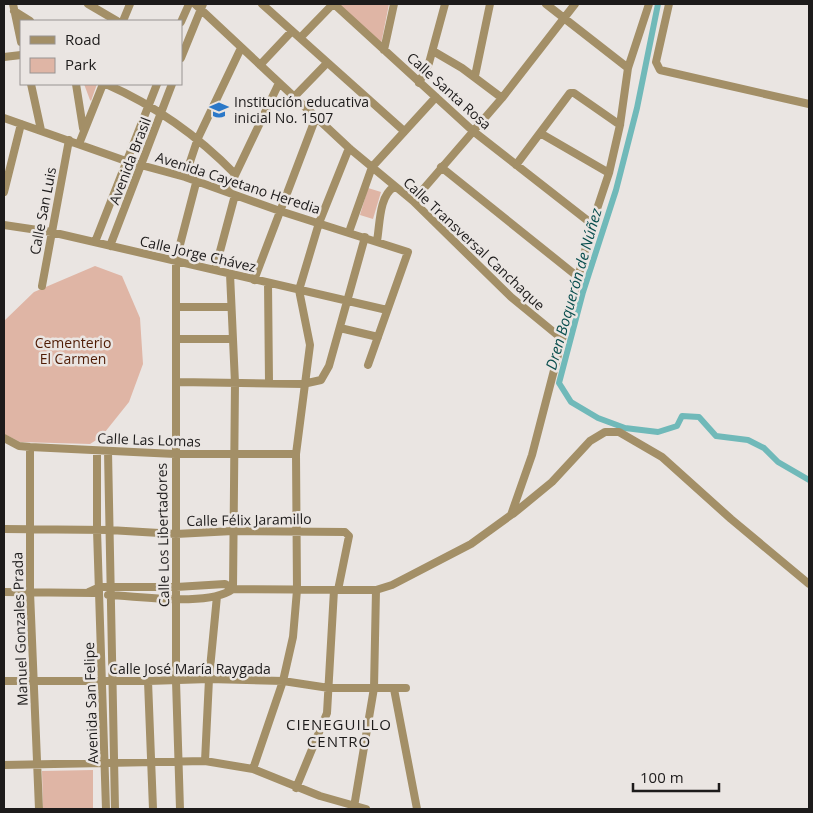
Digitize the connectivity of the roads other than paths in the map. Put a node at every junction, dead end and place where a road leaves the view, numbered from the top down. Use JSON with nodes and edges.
{"nodes":[{"id":1,"x":88,"y":4,"type":"edge"},
{"id":2,"x":130,"y":4,"type":"edge"},
{"id":3,"x":188,"y":4,"type":"edge"},
{"id":4,"x":262,"y":4,"type":"edge"},
{"id":5,"x":333,"y":4,"type":"edge"},
{"id":6,"x":394,"y":4,"type":"edge"},
{"id":7,"x":445,"y":4,"type":"edge"},
{"id":8,"x":490,"y":4,"type":"edge"},
{"id":9,"x":546,"y":4,"type":"edge"},
{"id":10,"x":575,"y":4,"type":"edge"},
{"id":11,"x":669,"y":4,"type":"edge"},
{"id":12,"x":199,"y":5,"type":"edge"},
{"id":13,"x":646,"y":5,"type":"edge"},
{"id":14,"x":13,"y":7,"type":"edge"},
{"id":15,"x":563,"y":18,"type":"junction"},
{"id":16,"x":29,"y":20,"type":"edge"},
{"id":17,"x":115,"y":20,"type":"edge"},
{"id":18,"x":123,"y":20,"type":"edge"},
{"id":19,"x":182,"y":20,"type":"edge"},
{"id":20,"x":292,"y":31,"type":"junction"},
{"id":21,"x":20,"y":38,"type":"edge"},
{"id":22,"x":300,"y":38,"type":"junction"},
{"id":23,"x":241,"y":48,"type":"junction"},
{"id":24,"x":384,"y":50,"type":"junction"},
{"id":25,"x":433,"y":51,"type":"junction"},
{"id":26,"x":20,"y":55,"type":"edge"},
{"id":27,"x":182,"y":55,"type":"edge"},
{"id":28,"x":4,"y":57,"type":"edge"},
{"id":29,"x":328,"y":63,"type":"junction"},
{"id":30,"x":260,"y":65,"type":"junction"},
{"id":31,"x":628,"y":68,"type":"junction"},
{"id":32,"x":475,"y":76,"type":"junction"},
{"id":33,"x":419,"y":83,"type":"junction"},
{"id":34,"x":279,"y":84,"type":"junction"},
{"id":35,"x":31,"y":85,"type":"edge"},
{"id":36,"x":76,"y":85,"type":"edge"},
{"id":37,"x":105,"y":85,"type":"edge"},
{"id":38,"x":107,"y":85,"type":"edge"},
{"id":39,"x":157,"y":85,"type":"edge"},
{"id":40,"x":172,"y":85,"type":"edge"},
{"id":41,"x":294,"y":97,"type":"junction"},
{"id":42,"x":436,"y":97,"type":"junction"},
{"id":43,"x":502,"y":98,"type":"junction"},
{"id":44,"x":809,"y":104,"type":"edge"},
{"id":45,"x":149,"y":105,"type":"junction"},
{"id":46,"x":162,"y":112,"type":"junction"},
{"id":47,"x":316,"y":117,"type":"junction"},
{"id":48,"x":4,"y":118,"type":"edge"},
{"id":49,"x":21,"y":124,"type":"junction"},
{"id":50,"x":620,"y":125,"type":"junction"},
{"id":51,"x":42,"y":130,"type":"junction"},
{"id":52,"x":84,"y":130,"type":"junction"},
{"id":53,"x":404,"y":131,"type":"junction"},
{"id":54,"x":473,"y":131,"type":"junction"},
{"id":55,"x":540,"y":133,"type":"junction"},
{"id":56,"x":198,"y":138,"type":"junction"},
{"id":57,"x":69,"y":140,"type":"junction"},
{"id":58,"x":79,"y":144,"type":"junction"},
{"id":59,"x":349,"y":148,"type":"junction"},
{"id":60,"x":126,"y":161,"type":"junction"},
{"id":61,"x":142,"y":165,"type":"junction"},
{"id":62,"x":516,"y":165,"type":"junction"},
{"id":63,"x":372,"y":167,"type":"junction"},
{"id":64,"x":441,"y":167,"type":"junction"},
{"id":65,"x":609,"y":173,"type":"junction"},
{"id":66,"x":235,"y":174,"type":"junction"},
{"id":67,"x":185,"y":177,"type":"junction"},
{"id":68,"x":196,"y":183,"type":"junction"},
{"id":69,"x":394,"y":186,"type":"junction"},
{"id":70,"x":4,"y":192,"type":"edge"},
{"id":71,"x":227,"y":192,"type":"junction"},
{"id":72,"x":235,"y":195,"type":"junction"},
{"id":73,"x":413,"y":201,"type":"junction"},
{"id":74,"x":280,"y":211,"type":"junction"},
{"id":75,"x":319,"y":223,"type":"junction"},
{"id":76,"x":592,"y":224,"type":"junction"},
{"id":77,"x":4,"y":225,"type":"edge"},
{"id":78,"x":51,"y":232,"type":"junction"},
{"id":79,"x":349,"y":232,"type":"junction"},
{"id":80,"x":365,"y":237,"type":"junction"},
{"id":81,"x":377,"y":241,"type":"junction"},
{"id":82,"x":95,"y":242,"type":"junction"},
{"id":83,"x":110,"y":246,"type":"junction"},
{"id":84,"x":176,"y":260,"type":"junction"},
{"id":85,"x":215,"y":270,"type":"junction"},
{"id":86,"x":230,"y":274,"type":"junction"},
{"id":87,"x":578,"y":277,"type":"junction"},
{"id":88,"x":254,"y":280,"type":"junction"},
{"id":89,"x":268,"y":283,"type":"junction"},
{"id":90,"x":42,"y":286,"type":"dead end"},
{"id":91,"x":299,"y":290,"type":"junction"},
{"id":92,"x":347,"y":301,"type":"junction"},
{"id":93,"x":177,"y":307,"type":"junction"},
{"id":94,"x":231,"y":307,"type":"junction"},
{"id":95,"x":387,"y":310,"type":"junction"},
{"id":96,"x":340,"y":328,"type":"junction"},
{"id":97,"x":378,"y":337,"type":"junction"},
{"id":98,"x":561,"y":338,"type":"junction"},
{"id":99,"x":177,"y":339,"type":"junction"},
{"id":100,"x":232,"y":339,"type":"junction"},
{"id":101,"x":368,"y":365,"type":"dead end"},
{"id":102,"x":178,"y":382,"type":"junction"},
{"id":103,"x":269,"y":382,"type":"junction"},
{"id":104,"x":235,"y":383,"type":"junction"},
{"id":105,"x":303,"y":384,"type":"junction"},
{"id":106,"x":4,"y":438,"type":"edge"},
{"id":107,"x":30,"y":447,"type":"junction"},
{"id":108,"x":97,"y":451,"type":"junction"},
{"id":109,"x":108,"y":451,"type":"junction"},
{"id":110,"x":175,"y":454,"type":"junction"},
{"id":111,"x":296,"y":454,"type":"junction"},
{"id":112,"x":234,"y":455,"type":"junction"},
{"id":113,"x":511,"y":515,"type":"junction"},
{"id":114,"x":4,"y":529,"type":"edge"},
{"id":115,"x":30,"y":530,"type":"junction"},
{"id":116,"x":97,"y":530,"type":"junction"},
{"id":117,"x":109,"y":530,"type":"junction"},
{"id":118,"x":295,"y":530,"type":"junction"},
{"id":119,"x":233,"y":531,"type":"junction"},
{"id":120,"x":176,"y":534,"type":"junction"},
{"id":121,"x":809,"y":584,"type":"edge"},
{"id":122,"x":111,"y":587,"type":"junction"},
{"id":123,"x":176,"y":587,"type":"junction"},
{"id":124,"x":233,"y":589,"type":"junction"},
{"id":125,"x":297,"y":590,"type":"junction"},
{"id":126,"x":336,"y":590,"type":"junction"},
{"id":127,"x":376,"y":590,"type":"junction"},
{"id":128,"x":100,"y":591,"type":"junction"},
{"id":129,"x":4,"y":592,"type":"edge"},
{"id":130,"x":30,"y":592,"type":"junction"},
{"id":131,"x":111,"y":595,"type":"junction"},
{"id":132,"x":218,"y":596,"type":"junction"},
{"id":133,"x":176,"y":599,"type":"junction"},
{"id":134,"x":209,"y":679,"type":"junction"},
{"id":135,"x":33,"y":680,"type":"junction"},
{"id":136,"x":4,"y":681,"type":"edge"},
{"id":137,"x":103,"y":681,"type":"junction"},
{"id":138,"x":112,"y":681,"type":"junction"},
{"id":139,"x":176,"y":681,"type":"junction"},
{"id":140,"x":283,"y":681,"type":"junction"},
{"id":141,"x":148,"y":682,"type":"junction"},
{"id":142,"x":329,"y":688,"type":"junction"},
{"id":143,"x":374,"y":688,"type":"junction"},
{"id":144,"x":406,"y":688,"type":"dead end"},
{"id":145,"x":394,"y":689,"type":"junction"},
{"id":146,"x":179,"y":761,"type":"junction"},
{"id":147,"x":205,"y":761,"type":"junction"},
{"id":148,"x":105,"y":762,"type":"junction"},
{"id":149,"x":114,"y":762,"type":"junction"},
{"id":150,"x":150,"y":762,"type":"junction"},
{"id":151,"x":4,"y":765,"type":"edge"},
{"id":152,"x":38,"y":765,"type":"junction"},
{"id":153,"x":254,"y":769,"type":"junction"},
{"id":154,"x":296,"y":788,"type":"junction"},
{"id":155,"x":351,"y":808,"type":"edge"},
{"id":156,"x":39,"y":809,"type":"edge"},
{"id":157,"x":106,"y":809,"type":"edge"},
{"id":158,"x":115,"y":809,"type":"edge"},
{"id":159,"x":153,"y":809,"type":"edge"},
{"id":160,"x":180,"y":809,"type":"edge"},
{"id":161,"x":366,"y":809,"type":"edge"},
{"id":162,"x":417,"y":809,"type":"edge"}],
"edges":[{"from":1,"to":17,"type":"street"},
{"from":2,"to":18,"type":"street"},
{"from":3,"to":19,"type":"street"},
{"from":4,"to":20,"type":"street"},
{"from":5,"to":22,"type":"street"},
{"from":5,"to":24,"type":"street","name":"Calle Santa Rosa"},
{"from":6,"to":24,"type":"street"},
{"from":7,"to":25,"type":"street"},
{"from":8,"to":32,"type":"street"},
{"from":9,"to":15,"type":"street"},
{"from":10,"to":15,"type":"street"},
{"from":11,"to":44,"type":"street"},
{"from":12,"to":23,"type":"street","name":"Calle Transversal Canchaque"},
{"from":12,"to":27,"type":"street"},
{"from":13,"to":31,"type":"street"},
{"from":14,"to":16,"type":"street"},
{"from":14,"to":21,"type":"street"},
{"from":15,"to":31,"type":"street"},
{"from":15,"to":43,"type":"street"},
{"from":20,"to":22,"type":"street"},
{"from":20,"to":30,"type":"street"},
{"from":22,"to":29,"type":"street"},
{"from":23,"to":30,"type":"street","name":"Calle Transversal Canchaque"},
{"from":23,"to":56,"type":"street"},
{"from":24,"to":33,"type":"street","name":"Calle Santa Rosa"},
{"from":25,"to":32,"type":"street"},
{"from":25,"to":33,"type":"street"},
{"from":26,"to":28,"type":"street"},
{"from":29,"to":41,"type":"street"},
{"from":29,"to":53,"type":"street"},
{"from":30,"to":34,"type":"street","name":"Calle Transversal Canchaque"},
{"from":31,"to":50,"type":"street"},
{"from":32,"to":43,"type":"street"},
{"from":33,"to":42,"type":"street","name":"Calle Santa Rosa"},
{"from":34,"to":41,"type":"street","name":"Calle Transversal Canchaque"},
{"from":34,"to":66,"type":"street"},
{"from":35,"to":51,"type":"street"},
{"from":36,"to":52,"type":"street"},
{"from":37,"to":52,"type":"street"},
{"from":38,"to":45,"type":"street"},
{"from":39,"to":45,"type":"street","name":"Avenida Brasil"},
{"from":40,"to":46,"type":"street","name":"Avenida Brasil"},
{"from":41,"to":47,"type":"street","name":"Calle Transversal Canchaque"},
{"from":42,"to":53,"type":"street"},
{"from":42,"to":54,"type":"street","name":"Calle Santa Rosa"},
{"from":43,"to":54,"type":"street"},
{"from":45,"to":46,"type":"street"},
{"from":45,"to":60,"type":"street","name":"Avenida Brasil"},
{"from":46,"to":56,"type":"street"},
{"from":46,"to":61,"type":"street","name":"Avenida Brasil"},
{"from":47,"to":59,"type":"street","name":"Calle Transversal Canchaque"},
{"from":47,"to":74,"type":"street"},
{"from":48,"to":49,"type":"street","name":"Avenida Cayetano Heredia"},
{"from":49,"to":51,"type":"street","name":"Avenida Cayetano Heredia"},
{"from":49,"to":70,"type":"street"},
{"from":50,"to":55,"type":"street"},
{"from":50,"to":65,"type":"street"},
{"from":51,"to":57,"type":"street","name":"Avenida Cayetano Heredia"},
{"from":52,"to":58,"type":"street"},
{"from":53,"to":63,"type":"street"},
{"from":54,"to":62,"type":"street","name":"Calle Santa Rosa"},
{"from":54,"to":64,"type":"street"},
{"from":55,"to":62,"type":"street"},
{"from":55,"to":65,"type":"street"},
{"from":56,"to":66,"type":"street"},
{"from":56,"to":67,"type":"street"},
{"from":57,"to":58,"type":"street","name":"Avenida Cayetano Heredia"},
{"from":57,"to":78,"type":"street","name":"Calle San Luis"},
{"from":58,"to":60,"type":"street","name":"Avenida Cayetano Heredia"},
{"from":59,"to":63,"type":"street","name":"Calle Transversal Canchaque"},
{"from":59,"to":75,"type":"street"},
{"from":60,"to":61,"type":"street","name":"Avenida Cayetano Heredia"},
{"from":60,"to":82,"type":"street","name":"Avenida Brasil"},
{"from":61,"to":67,"type":"street","name":"Avenida Cayetano Heredia"},
{"from":61,"to":83,"type":"street","name":"Avenida Brasil"},
{"from":62,"to":76,"type":"street","name":"Calle Santa Rosa"},
{"from":63,"to":69,"type":"street","name":"Calle Transversal Canchaque"},
{"from":63,"to":79,"type":"street"},
{"from":64,"to":73,"type":"street"},
{"from":64,"to":87,"type":"street"},
{"from":65,"to":76,"type":"street"},
{"from":66,"to":71,"type":"street"},
{"from":67,"to":68,"type":"street","name":"Avenida Cayetano Heredia"},
{"from":68,"to":71,"type":"street","name":"Avenida Cayetano Heredia"},
{"from":68,"to":84,"type":"street","name":"Calle Los Libertadores"},
{"from":69,"to":73,"type":"street","name":"Calle Transversal Canchaque"},
{"from":69,"to":81,"type":"street"},
{"from":71,"to":72,"type":"street","name":"Avenida Cayetano Heredia"},
{"from":72,"to":74,"type":"street","name":"Avenida Cayetano Heredia"},
{"from":72,"to":85,"type":"street"},
{"from":73,"to":98,"type":"street","name":"Calle Transversal Canchaque"},
{"from":74,"to":75,"type":"street","name":"Avenida Cayetano Heredia"},
{"from":74,"to":88,"type":"street"},
{"from":75,"to":79,"type":"street","name":"Avenida Cayetano Heredia"},
{"from":75,"to":91,"type":"street"},
{"from":76,"to":87,"type":"street"},
{"from":77,"to":78,"type":"street","name":"Calle Jorge Chávez"},
{"from":78,"to":82,"type":"street","name":"Calle Jorge Chávez"},
{"from":78,"to":90,"type":"street","name":"Calle San Luis"},
{"from":79,"to":80,"type":"street","name":"Avenida Cayetano Heredia"},
{"from":80,"to":81,"type":"street","name":"Avenida Cayetano Heredia"},
{"from":80,"to":92,"type":"street"},
{"from":81,"to":95,"type":"street","name":"Avenida Cayetano Heredia"},
{"from":82,"to":83,"type":"street","name":"Calle Jorge Chávez"},
{"from":83,"to":84,"type":"street","name":"Calle Jorge Chávez"},
{"from":84,"to":85,"type":"street","name":"Calle Jorge Chávez"},
{"from":84,"to":93,"type":"street","name":"Calle Los Libertadores"},
{"from":85,"to":86,"type":"street","name":"Calle Jorge Chávez"},
{"from":86,"to":88,"type":"street","name":"Calle Jorge Chávez"},
{"from":86,"to":94,"type":"street"},
{"from":87,"to":98,"type":"street"},
{"from":88,"to":89,"type":"street","name":"Calle Jorge Chávez"},
{"from":89,"to":91,"type":"street","name":"Calle Jorge Chávez"},
{"from":89,"to":103,"type":"street"},
{"from":91,"to":92,"type":"street","name":"Calle Jorge Chávez"},
{"from":91,"to":105,"type":"street"},
{"from":92,"to":95,"type":"street","name":"Calle Jorge Chávez"},
{"from":92,"to":96,"type":"street"},
{"from":93,"to":94,"type":"street"},
{"from":93,"to":99,"type":"street","name":"Calle Los Libertadores"},
{"from":94,"to":100,"type":"street"},
{"from":95,"to":97,"type":"street"},
{"from":96,"to":97,"type":"street"},
{"from":96,"to":105,"type":"street"},
{"from":97,"to":101,"type":"street"},
{"from":98,"to":113,"type":"street"},
{"from":99,"to":100,"type":"street"},
{"from":99,"to":102,"type":"street","name":"Calle Los Libertadores"},
{"from":100,"to":104,"type":"street"},
{"from":102,"to":104,"type":"street"},
{"from":102,"to":110,"type":"street","name":"Calle Los Libertadores"},
{"from":103,"to":104,"type":"street"},
{"from":103,"to":105,"type":"street"},
{"from":104,"to":112,"type":"street"},
{"from":105,"to":111,"type":"street"},
{"from":106,"to":107,"type":"street","name":"Calle Las Lomas"},
{"from":107,"to":108,"type":"street","name":"Calle Las Lomas"},
{"from":107,"to":115,"type":"street","name":"Manuel Gonzales Prada"},
{"from":108,"to":109,"type":"street","name":"Calle Las Lomas"},
{"from":108,"to":116,"type":"street","name":"Avenida San Felipe"},
{"from":109,"to":110,"type":"street","name":"Calle Las Lomas"},
{"from":109,"to":117,"type":"street","name":"Avenida San Felipe"},
{"from":110,"to":112,"type":"street","name":"Calle Las Lomas"},
{"from":110,"to":120,"type":"street","name":"Calle Los Libertadores"},
{"from":111,"to":112,"type":"street","name":"Calle Las Lomas"},
{"from":111,"to":118,"type":"street"},
{"from":112,"to":119,"type":"street"},
{"from":113,"to":121,"type":"street"},
{"from":113,"to":127,"type":"street"},
{"from":114,"to":115,"type":"street","name":"Calle Félix Jaramillo"},
{"from":115,"to":116,"type":"street","name":"Calle Félix Jaramillo"},
{"from":115,"to":130,"type":"street","name":"Manuel Gonzales Prada"},
{"from":116,"to":117,"type":"street","name":"Calle Félix Jaramillo"},
{"from":116,"to":128,"type":"street","name":"Avenida San Felipe"},
{"from":117,"to":120,"type":"street","name":"Calle Félix Jaramillo"},
{"from":117,"to":122,"type":"street","name":"Avenida San Felipe"},
{"from":118,"to":119,"type":"street","name":"Calle Félix Jaramillo"},
{"from":118,"to":125,"type":"street"},
{"from":118,"to":126,"type":"street","name":"Calle Félix Jaramillo"},
{"from":119,"to":120,"type":"street","name":"Calle Félix Jaramillo"},
{"from":119,"to":124,"type":"street"},
{"from":120,"to":123,"type":"street","name":"Calle Los Libertadores"},
{"from":122,"to":123,"type":"street"},
{"from":122,"to":128,"type":"street"},
{"from":122,"to":131,"type":"street","name":"Avenida San Felipe"},
{"from":123,"to":124,"type":"street"},
{"from":123,"to":133,"type":"street","name":"Calle Los Libertadores"},
{"from":124,"to":125,"type":"street"},
{"from":124,"to":132,"type":"street"},
{"from":125,"to":126,"type":"street"},
{"from":125,"to":140,"type":"street"},
{"from":126,"to":127,"type":"street"},
{"from":126,"to":142,"type":"street"},
{"from":127,"to":143,"type":"street"},
{"from":128,"to":130,"type":"street"},
{"from":128,"to":131,"type":"street"},
{"from":128,"to":137,"type":"street","name":"Avenida San Felipe"},
{"from":129,"to":130,"type":"street"},
{"from":130,"to":135,"type":"street","name":"Manuel Gonzales Prada"},
{"from":131,"to":133,"type":"street"},
{"from":131,"to":138,"type":"street","name":"Avenida San Felipe"},
{"from":132,"to":133,"type":"street"},
{"from":132,"to":134,"type":"street"},
{"from":133,"to":139,"type":"street","name":"Calle Los Libertadores"},
{"from":134,"to":139,"type":"street","name":"Calle José María Raygada"},
{"from":134,"to":140,"type":"street","name":"Calle José María Raygada"},
{"from":134,"to":147,"type":"street"},
{"from":135,"to":136,"type":"street","name":"Calle José María Raygada"},
{"from":135,"to":137,"type":"street","name":"Calle José María Raygada"},
{"from":135,"to":152,"type":"street","name":"Manuel Gonzales Prada"},
{"from":137,"to":138,"type":"street","name":"Calle José María Raygada"},
{"from":137,"to":148,"type":"street","name":"Avenida San Felipe"},
{"from":138,"to":141,"type":"street","name":"Calle José María Raygada"},
{"from":138,"to":149,"type":"street","name":"Avenida San Felipe"},
{"from":139,"to":141,"type":"street","name":"Calle José María Raygada"},
{"from":139,"to":146,"type":"street","name":"Calle Los Libertadores"},
{"from":140,"to":142,"type":"street","name":"Calle José María Raygada"},
{"from":140,"to":153,"type":"street"},
{"from":141,"to":150,"type":"street"},
{"from":142,"to":143,"type":"street","name":"Calle José María Raygada"},
{"from":142,"to":154,"type":"street"},
{"from":143,"to":145,"type":"street","name":"Calle José María Raygada"},
{"from":143,"to":155,"type":"street"},
{"from":144,"to":145,"type":"street","name":"Calle José María Raygada"},
{"from":145,"to":162,"type":"street"},
{"from":146,"to":147,"type":"street"},
{"from":146,"to":150,"type":"street"},
{"from":146,"to":160,"type":"street","name":"Calle Los Libertadores"},
{"from":147,"to":153,"type":"street"},
{"from":148,"to":149,"type":"street"},
{"from":148,"to":152,"type":"street"},
{"from":148,"to":157,"type":"street","name":"Avenida San Felipe"},
{"from":149,"to":150,"type":"street"},
{"from":149,"to":158,"type":"street","name":"Avenida San Felipe"},
{"from":150,"to":159,"type":"street"},
{"from":151,"to":152,"type":"street"},
{"from":152,"to":156,"type":"street","name":"Manuel Gonzales Prada"},
{"from":153,"to":154,"type":"street"},
{"from":154,"to":155,"type":"street"},
{"from":155,"to":161,"type":"street"}]}
